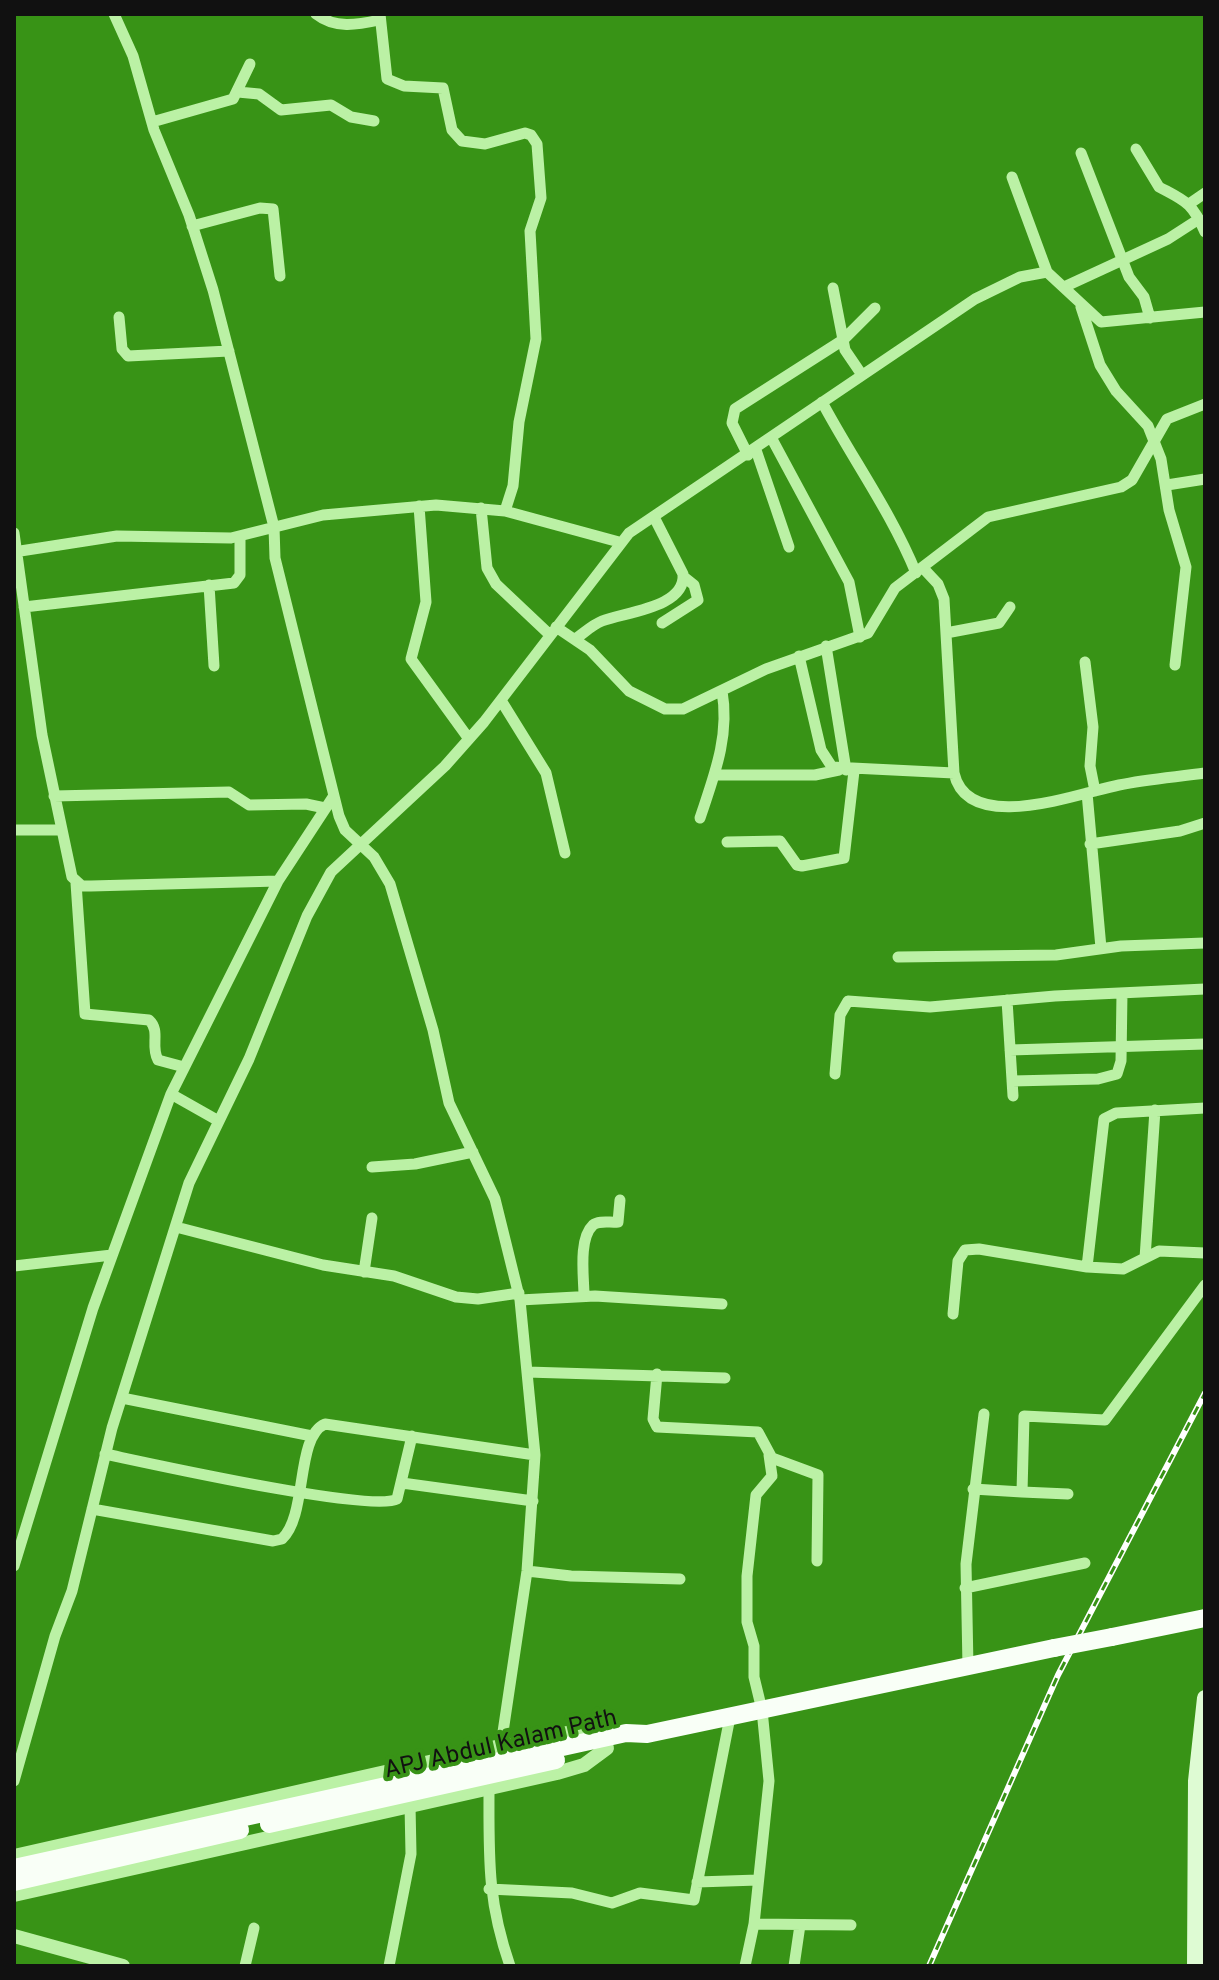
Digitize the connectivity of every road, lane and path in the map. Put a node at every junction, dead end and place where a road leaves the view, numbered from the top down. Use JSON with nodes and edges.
{"nodes":[{"id":1,"x":114,"y":14,"type":"edge"},
{"id":2,"x":316,"y":14,"type":"edge"},
{"id":3,"x":380,"y":17,"type":"edge"},
{"id":4,"x":250,"y":64,"type":"dead end"},
{"id":5,"x":238,"y":92,"type":"junction"},
{"id":6,"x":374,"y":121,"type":"dead end"},
{"id":7,"x":152,"y":122,"type":"junction"},
{"id":8,"x":1136,"y":149,"type":"dead end"},
{"id":9,"x":1081,"y":153,"type":"dead end"},
{"id":10,"x":1012,"y":177,"type":"dead end"},
{"id":11,"x":1205,"y":193,"type":"edge"},
{"id":12,"x":1189,"y":204,"type":"junction"},
{"id":13,"x":1199,"y":219,"type":"junction"},
{"id":14,"x":192,"y":226,"type":"junction"},
{"id":15,"x":1205,"y":232,"type":"edge"},
{"id":16,"x":1123,"y":258,"type":"junction"},
{"id":17,"x":1047,"y":272,"type":"junction"},
{"id":18,"x":280,"y":276,"type":"dead end"},
{"id":19,"x":1064,"y":287,"type":"junction"},
{"id":20,"x":833,"y":288,"type":"dead end"},
{"id":21,"x":1081,"y":307,"type":"junction"},
{"id":22,"x":875,"y":308,"type":"dead end"},
{"id":23,"x":1205,"y":312,"type":"edge"},
{"id":24,"x":119,"y":317,"type":"dead end"},
{"id":25,"x":1150,"y":318,"type":"junction"},
{"id":26,"x":843,"y":340,"type":"junction"},
{"id":27,"x":229,"y":351,"type":"junction"},
{"id":28,"x":862,"y":375,"type":"junction"},
{"id":29,"x":822,"y":402,"type":"junction"},
{"id":30,"x":1205,"y":404,"type":"edge"},
{"id":31,"x":1154,"y":437,"type":"junction"},
{"id":32,"x":772,"y":439,"type":"junction"},
{"id":33,"x":752,"y":452,"type":"junction"},
{"id":34,"x":1205,"y":479,"type":"edge"},
{"id":35,"x":1167,"y":485,"type":"junction"},
{"id":36,"x":419,"y":506,"type":"junction"},
{"id":37,"x":481,"y":508,"type":"junction"},
{"id":38,"x":505,"y":511,"type":"junction"},
{"id":39,"x":654,"y":517,"type":"junction"},
{"id":40,"x":274,"y":527,"type":"junction"},
{"id":41,"x":14,"y":533,"type":"edge"},
{"id":42,"x":240,"y":537,"type":"junction"},
{"id":43,"x":619,"y":542,"type":"junction"},
{"id":44,"x":789,"y":547,"type":"dead end"},
{"id":45,"x":15,"y":552,"type":"edge"},
{"id":46,"x":920,"y":570,"type":"junction"},
{"id":47,"x":684,"y":577,"type":"junction"},
{"id":48,"x":209,"y":585,"type":"junction"},
{"id":49,"x":24,"y":607,"type":"junction"},
{"id":50,"x":1010,"y":607,"type":"dead end"},
{"id":51,"x":662,"y":623,"type":"dead end"},
{"id":52,"x":553,"y":631,"type":"junction"},
{"id":53,"x":946,"y":633,"type":"junction"},
{"id":54,"x":860,"y":637,"type":"junction"},
{"id":55,"x":575,"y":639,"type":"junction"},
{"id":56,"x":826,"y":646,"type":"junction"},
{"id":57,"x":799,"y":656,"type":"junction"},
{"id":58,"x":1085,"y":662,"type":"dead end"},
{"id":59,"x":1175,"y":665,"type":"dead end"},
{"id":60,"x":214,"y":666,"type":"dead end"},
{"id":61,"x":722,"y":691,"type":"junction"},
{"id":62,"x":502,"y":702,"type":"junction"},
{"id":63,"x":469,"y":739,"type":"junction"},
{"id":64,"x":846,"y":770,"type":"junction"},
{"id":65,"x":954,"y":773,"type":"junction"},
{"id":66,"x":1205,"y":773,"type":"edge"},
{"id":67,"x":715,"y":775,"type":"junction"},
{"id":68,"x":1091,"y":792,"type":"junction"},
{"id":69,"x":54,"y":796,"type":"junction"},
{"id":70,"x":333,"y":797,"type":"junction"},
{"id":71,"x":325,"y":808,"type":"junction"},
{"id":72,"x":700,"y":818,"type":"dead end"},
{"id":73,"x":1205,"y":823,"type":"edge"},
{"id":74,"x":14,"y":830,"type":"edge"},
{"id":75,"x":61,"y":830,"type":"junction"},
{"id":76,"x":727,"y":842,"type":"dead end"},
{"id":77,"x":359,"y":843,"type":"junction"},
{"id":78,"x":1090,"y":844,"type":"junction"},
{"id":79,"x":565,"y":853,"type":"dead end"},
{"id":80,"x":278,"y":881,"type":"junction"},
{"id":81,"x":76,"y":883,"type":"junction"},
{"id":82,"x":1205,"y":943,"type":"edge"},
{"id":83,"x":1101,"y":948,"type":"junction"},
{"id":84,"x":898,"y":957,"type":"dead end"},
{"id":85,"x":1205,"y":989,"type":"edge"},
{"id":86,"x":1122,"y":993,"type":"junction"},
{"id":87,"x":1007,"y":1000,"type":"junction"},
{"id":88,"x":1205,"y":1044,"type":"edge"},
{"id":89,"x":1122,"y":1048,"type":"junction"},
{"id":90,"x":1010,"y":1050,"type":"junction"},
{"id":91,"x":184,"y":1067,"type":"junction"},
{"id":92,"x":835,"y":1074,"type":"dead end"},
{"id":93,"x":1012,"y":1081,"type":"junction"},
{"id":94,"x":171,"y":1094,"type":"junction"},
{"id":95,"x":1013,"y":1096,"type":"dead end"},
{"id":96,"x":1205,"y":1108,"type":"edge"},
{"id":97,"x":1155,"y":1110,"type":"junction"},
{"id":98,"x":217,"y":1120,"type":"junction"},
{"id":99,"x":473,"y":1152,"type":"junction"},
{"id":100,"x":372,"y":1167,"type":"dead end"},
{"id":101,"x":620,"y":1200,"type":"dead end"},
{"id":102,"x":372,"y":1218,"type":"dead end"},
{"id":103,"x":176,"y":1227,"type":"junction"},
{"id":104,"x":1205,"y":1253,"type":"edge"},
{"id":105,"x":112,"y":1255,"type":"junction"},
{"id":106,"x":1145,"y":1258,"type":"junction"},
{"id":107,"x":14,"y":1266,"type":"edge"},
{"id":108,"x":1087,"y":1267,"type":"junction"},
{"id":109,"x":364,"y":1272,"type":"junction"},
{"id":110,"x":1205,"y":1285,"type":"edge"},
{"id":111,"x":584,"y":1296,"type":"junction"},
{"id":112,"x":519,"y":1297,"type":"junction"},
{"id":113,"x":722,"y":1304,"type":"dead end"},
{"id":114,"x":953,"y":1314,"type":"dead end"},
{"id":115,"x":527,"y":1372,"type":"junction"},
{"id":116,"x":657,"y":1374,"type":"junction"},
{"id":117,"x":725,"y":1378,"type":"dead end"},
{"id":118,"x":122,"y":1398,"type":"junction"},
{"id":119,"x":984,"y":1414,"type":"dead end"},
{"id":120,"x":312,"y":1436,"type":"junction"},
{"id":121,"x":412,"y":1436,"type":"junction"},
{"id":122,"x":105,"y":1454,"type":"junction"},
{"id":123,"x":535,"y":1455,"type":"junction"},
{"id":124,"x":769,"y":1455,"type":"junction"},
{"id":125,"x":402,"y":1483,"type":"junction"},
{"id":126,"x":973,"y":1489,"type":"junction"},
{"id":127,"x":1022,"y":1492,"type":"junction"},
{"id":128,"x":300,"y":1493,"type":"junction"},
{"id":129,"x":1068,"y":1494,"type":"dead end"},
{"id":130,"x":533,"y":1501,"type":"junction"},
{"id":131,"x":92,"y":1509,"type":"junction"},
{"id":132,"x":17,"y":1544,"type":"edge"},
{"id":133,"x":817,"y":1561,"type":"dead end"},
{"id":134,"x":1085,"y":1563,"type":"dead end"},
{"id":135,"x":14,"y":1566,"type":"edge"},
{"id":136,"x":527,"y":1571,"type":"junction"},
{"id":137,"x":680,"y":1579,"type":"dead end"},
{"id":138,"x":965,"y":1588,"type":"junction"},
{"id":139,"x":1205,"y":1618,"type":"edge"},
{"id":140,"x":968,"y":1667,"type":"junction"},
{"id":141,"x":1205,"y":1698,"type":"edge"},
{"id":142,"x":762,"y":1710,"type":"junction"},
{"id":143,"x":730,"y":1717,"type":"junction"},
{"id":144,"x":647,"y":1734,"type":"junction"},
{"id":145,"x":1202,"y":1746,"type":"edge"},
{"id":146,"x":607,"y":1748,"type":"junction"},
{"id":147,"x":501,"y":1759,"type":"junction"},
{"id":148,"x":445,"y":1771,"type":"junction"},
{"id":149,"x":14,"y":1781,"type":"edge"},
{"id":150,"x":489,"y":1788,"type":"junction"},
{"id":151,"x":410,"y":1805,"type":"junction"},
{"id":152,"x":1200,"y":1841,"type":"edge"},
{"id":153,"x":14,"y":1856,"type":"edge"},
{"id":154,"x":14,"y":1868,"type":"edge"},
{"id":155,"x":758,"y":1880,"type":"junction"},
{"id":156,"x":14,"y":1882,"type":"edge"},
{"id":157,"x":697,"y":1882,"type":"junction"},
{"id":158,"x":1200,"y":1883,"type":"edge"},
{"id":159,"x":489,"y":1889,"type":"junction"},
{"id":160,"x":14,"y":1895,"type":"edge"},
{"id":161,"x":1200,"y":1918,"type":"edge"},
{"id":162,"x":754,"y":1924,"type":"junction"},
{"id":163,"x":800,"y":1925,"type":"junction"},
{"id":164,"x":851,"y":1925,"type":"dead end"},
{"id":165,"x":254,"y":1928,"type":"dead end"},
{"id":166,"x":14,"y":1936,"type":"edge"},
{"id":167,"x":123,"y":1966,"type":"edge"},
{"id":168,"x":245,"y":1966,"type":"edge"},
{"id":169,"x":389,"y":1966,"type":"edge"},
{"id":170,"x":510,"y":1966,"type":"edge"},
{"id":171,"x":745,"y":1966,"type":"edge"},
{"id":172,"x":794,"y":1966,"type":"edge"},
{"id":173,"x":1195,"y":1966,"type":"edge"}],
"edges":[{"from":1,"to":7,"type":"street"},
{"from":2,"to":3,"type":"street"},
{"from":3,"to":38,"type":"street"},
{"from":4,"to":5,"type":"street"},
{"from":5,"to":6,"type":"street"},
{"from":5,"to":7,"type":"street"},
{"from":7,"to":14,"type":"street"},
{"from":8,"to":12,"type":"street"},
{"from":9,"to":16,"type":"street"},
{"from":10,"to":17,"type":"street"},
{"from":11,"to":12,"type":"street"},
{"from":12,"to":13,"type":"street"},
{"from":13,"to":15,"type":"street"},
{"from":13,"to":16,"type":"street"},
{"from":14,"to":18,"type":"street"},
{"from":14,"to":27,"type":"street"},
{"from":16,"to":19,"type":"street"},
{"from":16,"to":25,"type":"street"},
{"from":17,"to":19,"type":"street"},
{"from":17,"to":28,"type":"street"},
{"from":19,"to":21,"type":"street"},
{"from":20,"to":26,"type":"street"},
{"from":21,"to":25,"type":"street"},
{"from":21,"to":31,"type":"street"},
{"from":22,"to":26,"type":"street"},
{"from":23,"to":25,"type":"street"},
{"from":24,"to":27,"type":"street"},
{"from":26,"to":28,"type":"street"},
{"from":26,"to":33,"type":"street"},
{"from":27,"to":40,"type":"street"},
{"from":28,"to":29,"type":"street"},
{"from":29,"to":32,"type":"street"},
{"from":29,"to":46,"type":"street"},
{"from":30,"to":31,"type":"street"},
{"from":31,"to":35,"type":"street"},
{"from":31,"to":46,"type":"street"},
{"from":32,"to":33,"type":"street"},
{"from":32,"to":54,"type":"street"},
{"from":33,"to":39,"type":"street"},
{"from":33,"to":44,"type":"street"},
{"from":34,"to":35,"type":"street"},
{"from":35,"to":59,"type":"street"},
{"from":36,"to":37,"type":"street"},
{"from":36,"to":40,"type":"street"},
{"from":36,"to":63,"type":"street"},
{"from":37,"to":38,"type":"street"},
{"from":37,"to":52,"type":"street"},
{"from":38,"to":43,"type":"street"},
{"from":39,"to":43,"type":"street"},
{"from":39,"to":47,"type":"street"},
{"from":40,"to":42,"type":"street"},
{"from":40,"to":70,"type":"street"},
{"from":41,"to":45,"type":"street"},
{"from":42,"to":45,"type":"street"},
{"from":42,"to":48,"type":"street"},
{"from":43,"to":52,"type":"street"},
{"from":45,"to":49,"type":"street"},
{"from":46,"to":53,"type":"street"},
{"from":46,"to":54,"type":"street"},
{"from":47,"to":51,"type":"street"},
{"from":47,"to":55,"type":"street"},
{"from":48,"to":49,"type":"street"},
{"from":48,"to":60,"type":"street"},
{"from":49,"to":69,"type":"street"},
{"from":50,"to":53,"type":"street"},
{"from":52,"to":55,"type":"street"},
{"from":52,"to":62,"type":"street"},
{"from":53,"to":65,"type":"street"},
{"from":54,"to":56,"type":"street"},
{"from":55,"to":61,"type":"street"},
{"from":56,"to":57,"type":"street"},
{"from":56,"to":64,"type":"street"},
{"from":57,"to":61,"type":"street"},
{"from":57,"to":64,"type":"street"},
{"from":58,"to":68,"type":"street"},
{"from":61,"to":67,"type":"street"},
{"from":62,"to":63,"type":"street"},
{"from":62,"to":79,"type":"street"},
{"from":63,"to":77,"type":"street"},
{"from":64,"to":65,"type":"street"},
{"from":64,"to":67,"type":"street"},
{"from":64,"to":76,"type":"street"},
{"from":65,"to":68,"type":"street"},
{"from":66,"to":68,"type":"street"},
{"from":67,"to":72,"type":"street"},
{"from":68,"to":78,"type":"street"},
{"from":69,"to":71,"type":"street"},
{"from":69,"to":75,"type":"street"},
{"from":70,"to":71,"type":"street"},
{"from":70,"to":77,"type":"street"},
{"from":71,"to":80,"type":"street"},
{"from":73,"to":78,"type":"street"},
{"from":74,"to":75,"type":"street"},
{"from":75,"to":81,"type":"street"},
{"from":77,"to":98,"type":"street"},
{"from":77,"to":99,"type":"street"},
{"from":78,"to":83,"type":"street"},
{"from":80,"to":81,"type":"street"},
{"from":80,"to":91,"type":"street"},
{"from":81,"to":91,"type":"street"},
{"from":82,"to":83,"type":"street"},
{"from":83,"to":84,"type":"street"},
{"from":85,"to":86,"type":"street"},
{"from":86,"to":87,"type":"street"},
{"from":86,"to":89,"type":"street"},
{"from":87,"to":90,"type":"street"},
{"from":87,"to":92,"type":"street"},
{"from":88,"to":89,"type":"street"},
{"from":89,"to":90,"type":"street"},
{"from":89,"to":93,"type":"street"},
{"from":90,"to":93,"type":"street"},
{"from":91,"to":94,"type":"street"},
{"from":93,"to":95,"type":"street"},
{"from":94,"to":98,"type":"street"},
{"from":94,"to":105,"type":"street"},
{"from":96,"to":97,"type":"street"},
{"from":97,"to":106,"type":"street"},
{"from":97,"to":108,"type":"street"},
{"from":98,"to":103,"type":"street"},
{"from":99,"to":100,"type":"street"},
{"from":99,"to":112,"type":"street"},
{"from":101,"to":111,"type":"street"},
{"from":102,"to":109,"type":"street"},
{"from":103,"to":109,"type":"street"},
{"from":103,"to":118,"type":"street"},
{"from":104,"to":106,"type":"street"},
{"from":105,"to":107,"type":"street"},
{"from":105,"to":132,"type":"street"},
{"from":106,"to":108,"type":"street"},
{"from":108,"to":114,"type":"street"},
{"from":109,"to":112,"type":"street"},
{"from":110,"to":127,"type":"street"},
{"from":111,"to":112,"type":"street"},
{"from":111,"to":113,"type":"street"},
{"from":112,"to":115,"type":"street"},
{"from":115,"to":116,"type":"street"},
{"from":115,"to":123,"type":"street"},
{"from":116,"to":117,"type":"street"},
{"from":116,"to":124,"type":"street"},
{"from":118,"to":120,"type":"street"},
{"from":118,"to":122,"type":"street"},
{"from":119,"to":126,"type":"street"},
{"from":120,"to":121,"type":"street"},
{"from":120,"to":128,"type":"street"},
{"from":121,"to":123,"type":"street"},
{"from":121,"to":125,"type":"street"},
{"from":122,"to":128,"type":"street"},
{"from":122,"to":131,"type":"street"},
{"from":123,"to":130,"type":"street"},
{"from":124,"to":133,"type":"street"},
{"from":124,"to":142,"type":"street"},
{"from":125,"to":128,"type":"street"},
{"from":125,"to":130,"type":"street"},
{"from":126,"to":127,"type":"street"},
{"from":126,"to":138,"type":"street"},
{"from":127,"to":129,"type":"street"},
{"from":128,"to":131,"type":"street"},
{"from":130,"to":136,"type":"street"},
{"from":131,"to":149,"type":"street"},
{"from":132,"to":135,"type":"street"},
{"from":134,"to":138,"type":"street"},
{"from":136,"to":137,"type":"street"},
{"from":136,"to":147,"type":"street"},
{"from":138,"to":140,"type":"street"},
{"from":139,"to":140,"type":"highway","bridge":true},
{"from":140,"to":142,"type":"highway"},
{"from":141,"to":145,"type":"main road"},
{"from":142,"to":143,"type":"highway"},
{"from":142,"to":155,"type":"street"},
{"from":143,"to":144,"type":"highway"},
{"from":143,"to":157,"type":"street"},
{"from":144,"to":146,"type":"highway","name":"APJ Abdul Kalam Path"},
{"from":144,"to":147,"type":"highway","name":"APJ Abdul Kalam Path"},
{"from":145,"to":152,"type":"main road"},
{"from":146,"to":147,"type":"highway","name":"APJ Abdul Kalam Path"},
{"from":146,"to":150,"type":"street"},
{"from":147,"to":148,"type":"highway","name":"APJ Abdul Kalam Path"},
{"from":147,"to":148,"type":"street"},
{"from":148,"to":153,"type":"street"},
{"from":148,"to":154,"type":"highway","name":"APJ Abdul Kalam Path"},
{"from":148,"to":156,"type":"highway","name":"APJ Abdul Kalam Path"},
{"from":150,"to":151,"type":"street"},
{"from":150,"to":159,"type":"street"},
{"from":151,"to":160,"type":"street"},
{"from":151,"to":169,"type":"street"},
{"from":152,"to":158,"type":"main road"},
{"from":155,"to":157,"type":"street"},
{"from":155,"to":162,"type":"street"},
{"from":157,"to":159,"type":"street"},
{"from":158,"to":161,"type":"main road"},
{"from":159,"to":170,"type":"street"},
{"from":161,"to":173,"type":"main road"},
{"from":162,"to":163,"type":"street"},
{"from":162,"to":171,"type":"street"},
{"from":163,"to":164,"type":"street"},
{"from":163,"to":172,"type":"street"},
{"from":165,"to":168,"type":"street"},
{"from":166,"to":167,"type":"street"}]}
